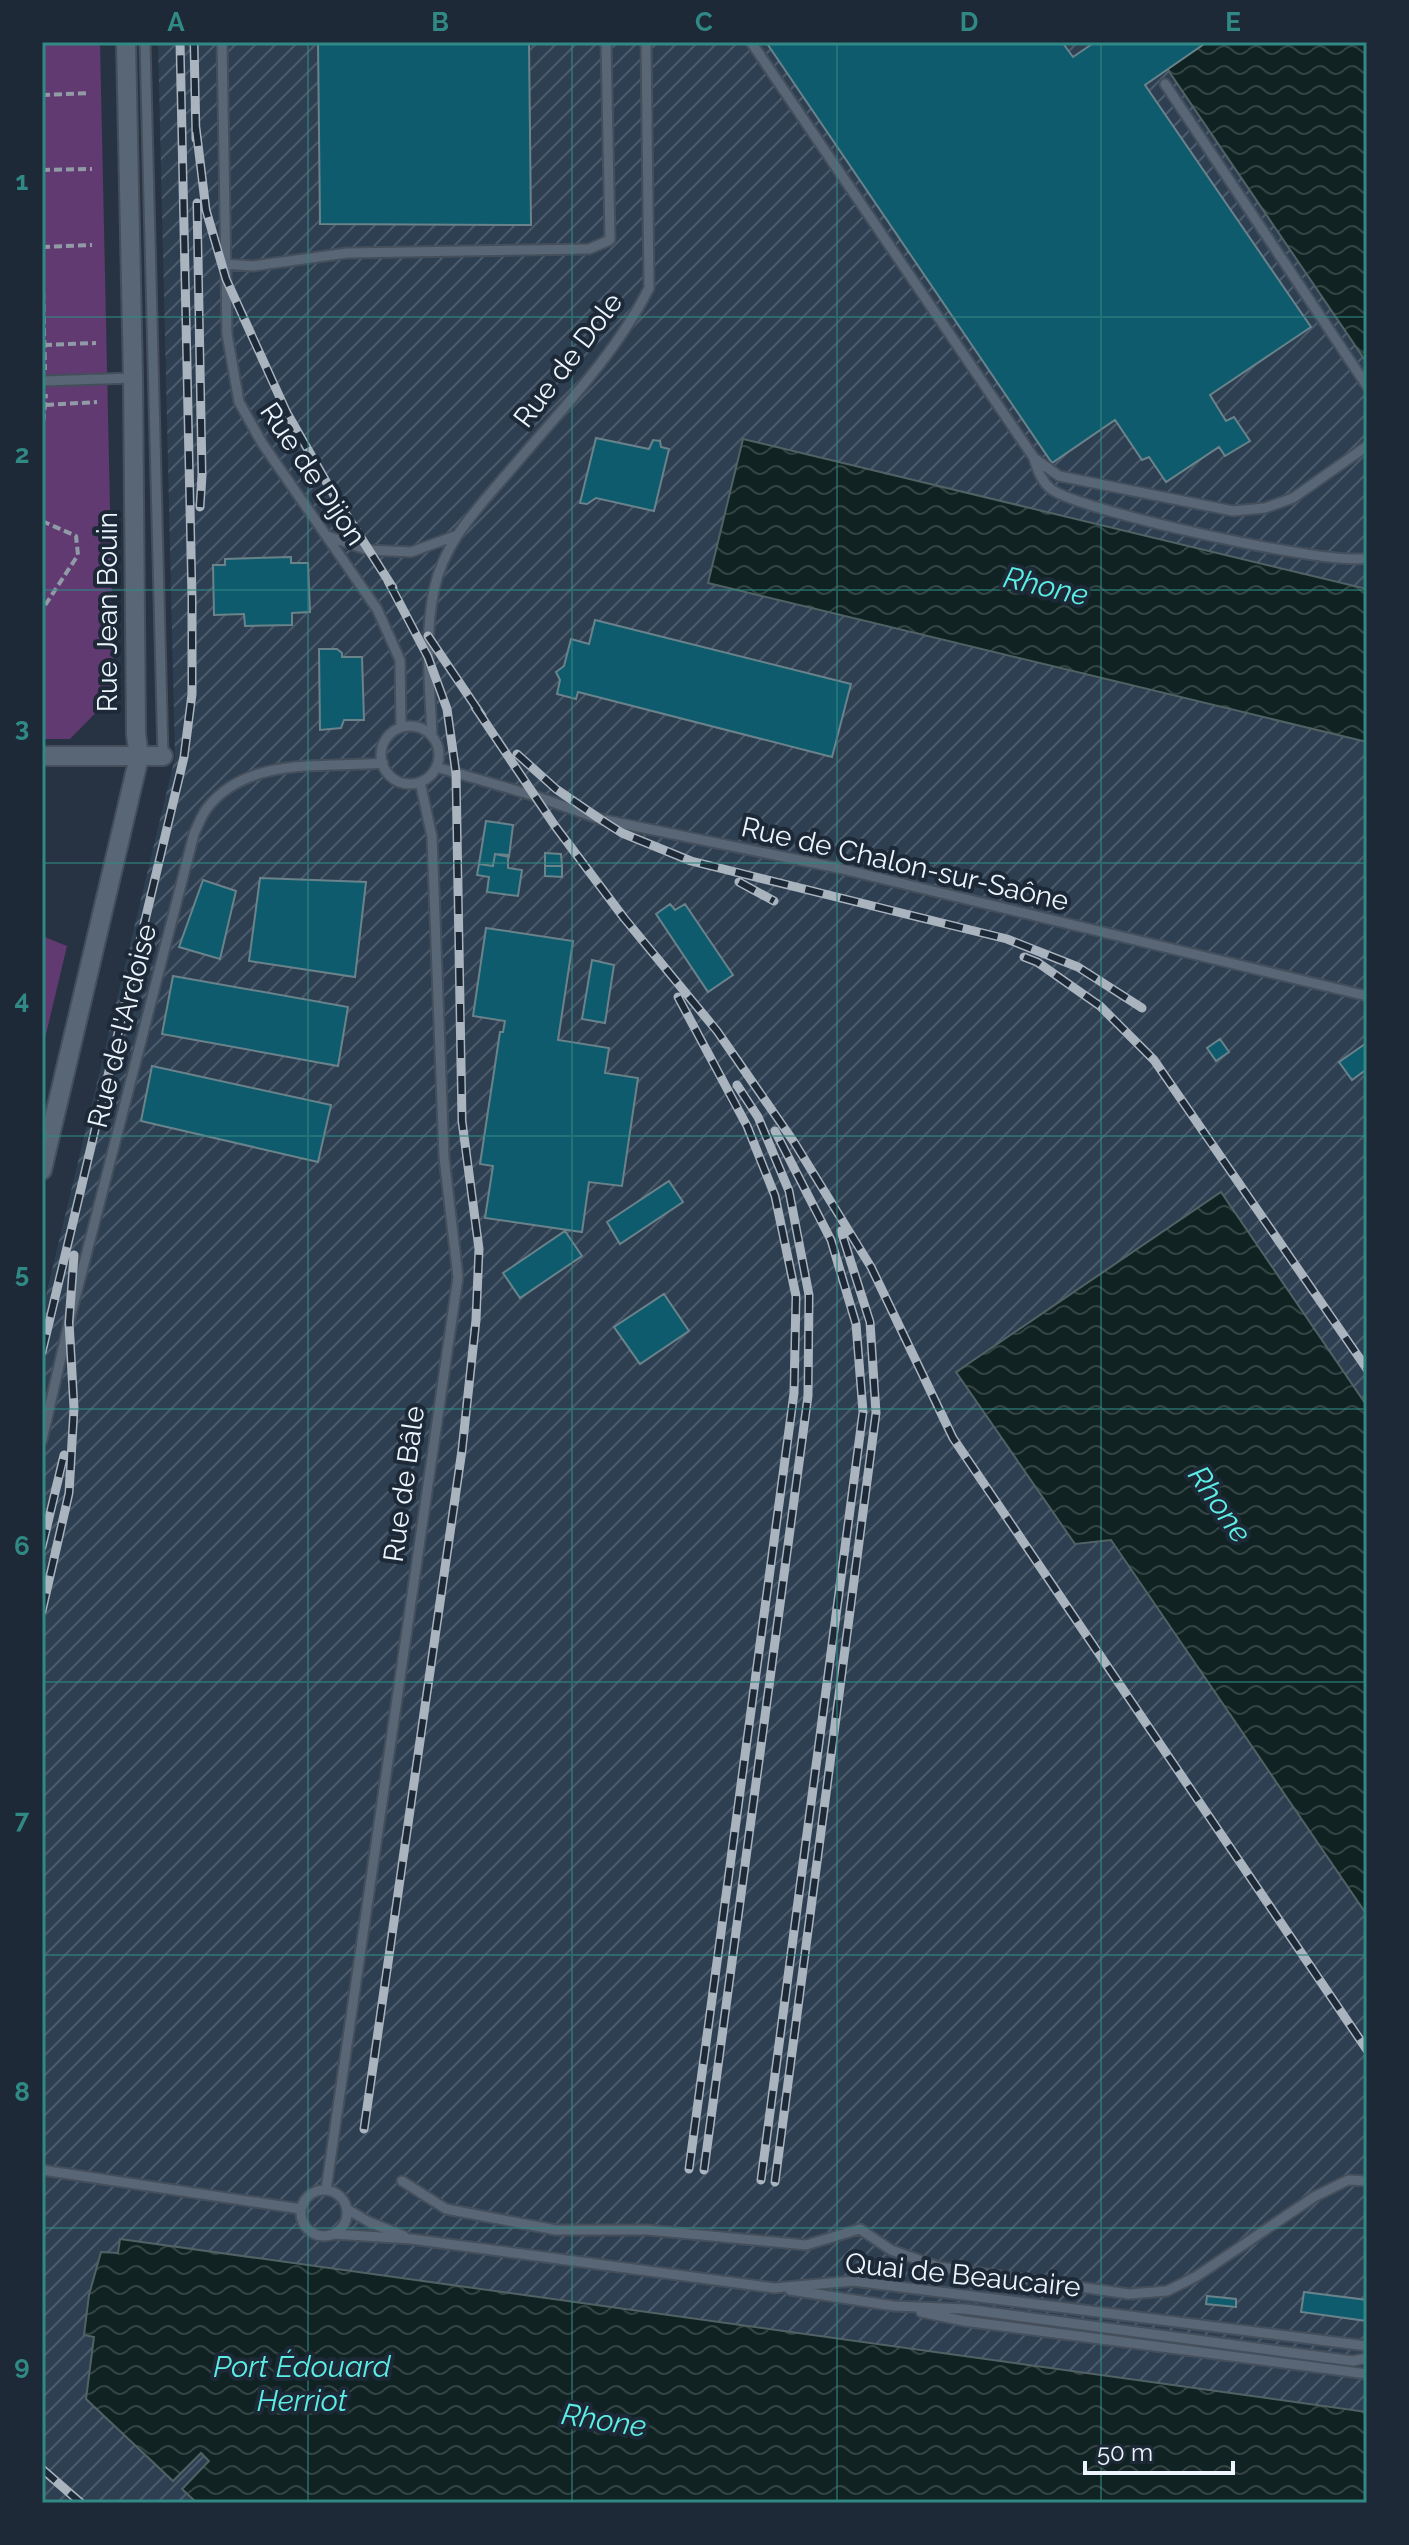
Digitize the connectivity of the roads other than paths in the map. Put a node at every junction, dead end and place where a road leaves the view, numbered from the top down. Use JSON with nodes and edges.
{"nodes":[{"id":1,"x":126,"y":42,"type":"edge"},
{"id":2,"x":145,"y":42,"type":"edge"},
{"id":3,"x":222,"y":42,"type":"edge"},
{"id":4,"x":606,"y":42,"type":"edge"},
{"id":5,"x":646,"y":42,"type":"edge"},
{"id":6,"x":751,"y":42,"type":"edge"},
{"id":7,"x":1165,"y":84,"type":"dead end"},
{"id":8,"x":225,"y":264,"type":"junction"},
{"id":9,"x":133,"y":378,"type":"junction"},
{"id":10,"x":44,"y":382,"type":"edge"},
{"id":11,"x":1367,"y":386,"type":"edge"},
{"id":12,"x":1367,"y":446,"type":"edge"},
{"id":13,"x":1034,"y":458,"type":"junction"},
{"id":14,"x":327,"y":536,"type":"junction"},
{"id":15,"x":455,"y":536,"type":"junction"},
{"id":16,"x":1367,"y":558,"type":"edge"},
{"id":17,"x":401,"y":727,"type":"junction"},
{"id":18,"x":432,"y":736,"type":"junction"},
{"id":19,"x":42,"y":756,"type":"edge"},
{"id":20,"x":163,"y":756,"type":"joint"},
{"id":21,"x":139,"y":757,"type":"junction"},
{"id":22,"x":383,"y":763,"type":"junction"},
{"id":23,"x":436,"y":767,"type":"junction"},
{"id":24,"x":420,"y":782,"type":"junction"},
{"id":25,"x":1367,"y":996,"type":"edge"},
{"id":26,"x":42,"y":1170,"type":"edge"},
{"id":27,"x":42,"y":1440,"type":"edge"},
{"id":28,"x":42,"y":2170,"type":"edge"},
{"id":29,"x":402,"y":2181,"type":"dead end"},
{"id":30,"x":1367,"y":2181,"type":"edge"},
{"id":31,"x":326,"y":2190,"type":"junction"},
{"id":32,"x":301,"y":2209,"type":"junction"},
{"id":33,"x":347,"y":2209,"type":"junction"},
{"id":34,"x":333,"y":2234,"type":"junction"},
{"id":35,"x":411,"y":2239,"type":"junction"},
{"id":36,"x":774,"y":2288,"type":"junction"},
{"id":37,"x":894,"y":2306,"type":"junction"},
{"id":38,"x":1367,"y":2346,"type":"edge"},
{"id":39,"x":1367,"y":2358,"type":"edge"},
{"id":40,"x":1364,"y":2376,"type":"edge"}],
"edges":[{"from":1,"to":9,"type":"street","name":"Rue Jean Bouin"},
{"from":2,"to":20,"type":"lane","name":"Rue Jean Bouin"},
{"from":3,"to":8,"type":"lane","name":"Rue de Dijon"},
{"from":4,"to":8,"type":"lane"},
{"from":5,"to":15,"type":"lane","name":"Rue de Dole"},
{"from":6,"to":13,"type":"lane"},
{"from":7,"to":11,"type":"lane"},
{"from":8,"to":14,"type":"lane","name":"Rue de Dijon"},
{"from":9,"to":10,"type":"lane"},
{"from":9,"to":21,"type":"street","name":"Rue Jean Bouin"},
{"from":12,"to":13,"type":"lane"},
{"from":13,"to":16,"type":"lane"},
{"from":14,"to":15,"type":"lane","name":"Rue de Dole"},
{"from":14,"to":17,"type":"lane","name":"Rue de Dijon"},
{"from":15,"to":18,"type":"lane","name":"Rue de Dole"},
{"from":17,"to":18,"type":"lane"},
{"from":17,"to":22,"type":"lane"},
{"from":18,"to":23,"type":"lane"},
{"from":19,"to":21,"type":"street"},
{"from":20,"to":21,"type":"street"},
{"from":21,"to":26,"type":"street","name":"Rue Jean Bouin"},
{"from":22,"to":24,"type":"lane"},
{"from":22,"to":27,"type":"lane","name":"Rue de l'Ardoise"},
{"from":23,"to":24,"type":"lane"},
{"from":23,"to":25,"type":"lane","name":"Rue de Chalon-sur-Saône"},
{"from":24,"to":31,"type":"lane","name":"Rue de Bâle"},
{"from":28,"to":32,"type":"lane"},
{"from":29,"to":30,"type":"lane"},
{"from":31,"to":32,"type":"lane"},
{"from":31,"to":33,"type":"lane","name":"Quai de Beaucaire"},
{"from":32,"to":34,"type":"lane","name":"Quai de Beaucaire"},
{"from":33,"to":34,"type":"lane"},
{"from":33,"to":35,"type":"lane","name":"Quai de Beaucaire"},
{"from":34,"to":35,"type":"lane","name":"Quai de Beaucaire"},
{"from":35,"to":36,"type":"lane","name":"Quai de Beaucaire"},
{"from":36,"to":37,"type":"lane"},
{"from":36,"to":38,"type":"lane","name":"Quai de Beaucaire"},
{"from":37,"to":39,"type":"lane"},
{"from":37,"to":40,"type":"lane"}]}
